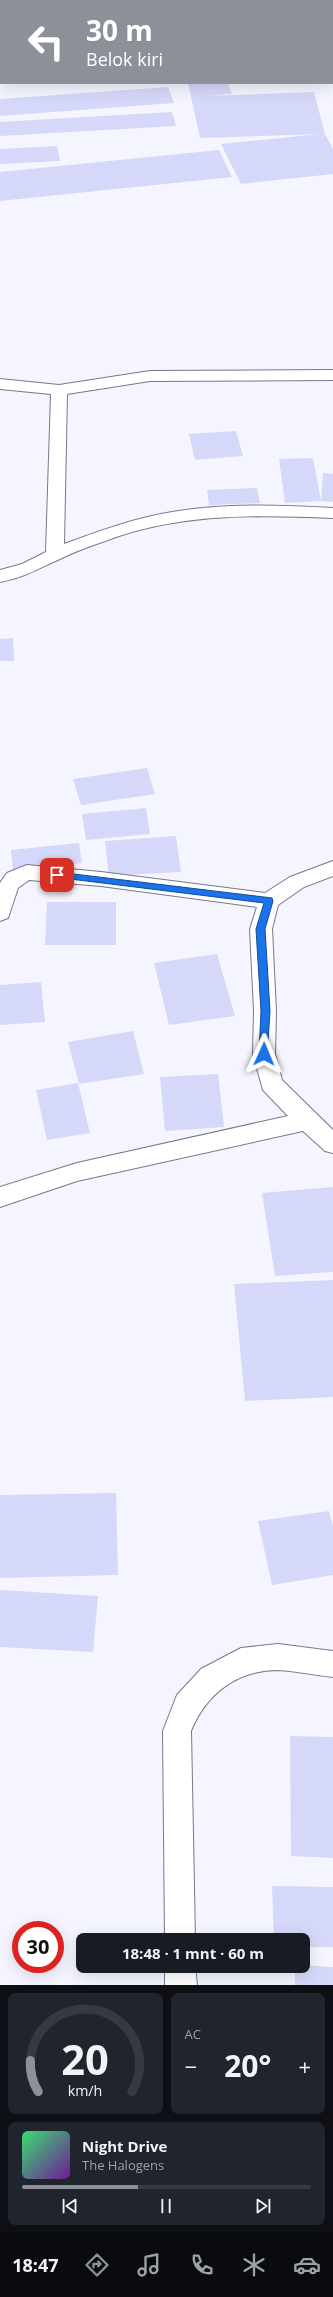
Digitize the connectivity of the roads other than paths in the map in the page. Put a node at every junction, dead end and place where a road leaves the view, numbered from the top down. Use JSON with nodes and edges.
{"nodes":[{"id":1,"x":333,"y":375,"type":"edge"},
{"id":2,"x":0,"y":384,"type":"edge"},
{"id":3,"x":59,"y":390,"type":"junction"},
{"id":4,"x":333,"y":513,"type":"edge"},
{"id":5,"x":55,"y":554,"type":"junction"},
{"id":6,"x":0,"y":576,"type":"edge"},
{"id":7,"x":333,"y":868,"type":"edge"},
{"id":8,"x":269,"y":901,"type":"junction"},
{"id":9,"x":0,"y":913,"type":"edge"},
{"id":10,"x":306,"y":1121,"type":"junction"},
{"id":11,"x":333,"y":1144,"type":"edge"},
{"id":12,"x":0,"y":1197,"type":"edge"},
{"id":13,"x":333,"y":1664,"type":"edge"},
{"id":14,"x":180,"y":1933,"type":"edge"},
{"id":15,"x":180,"y":1973,"type":"edge"},
{"id":16,"x":181,"y":1985,"type":"edge"}],
"edges":[{"from":1,"to":3,"type":"street"},
{"from":2,"to":3,"type":"street"},
{"from":3,"to":5,"type":"street"},
{"from":4,"to":5,"type":"street"},
{"from":5,"to":6,"type":"street"},
{"from":7,"to":8,"type":"street"},
{"from":8,"to":9,"type":"street"},
{"from":8,"to":10,"type":"street"},
{"from":10,"to":11,"type":"street"},
{"from":10,"to":12,"type":"street"},
{"from":13,"to":14,"type":"street"},
{"from":15,"to":16,"type":"street"}]}
